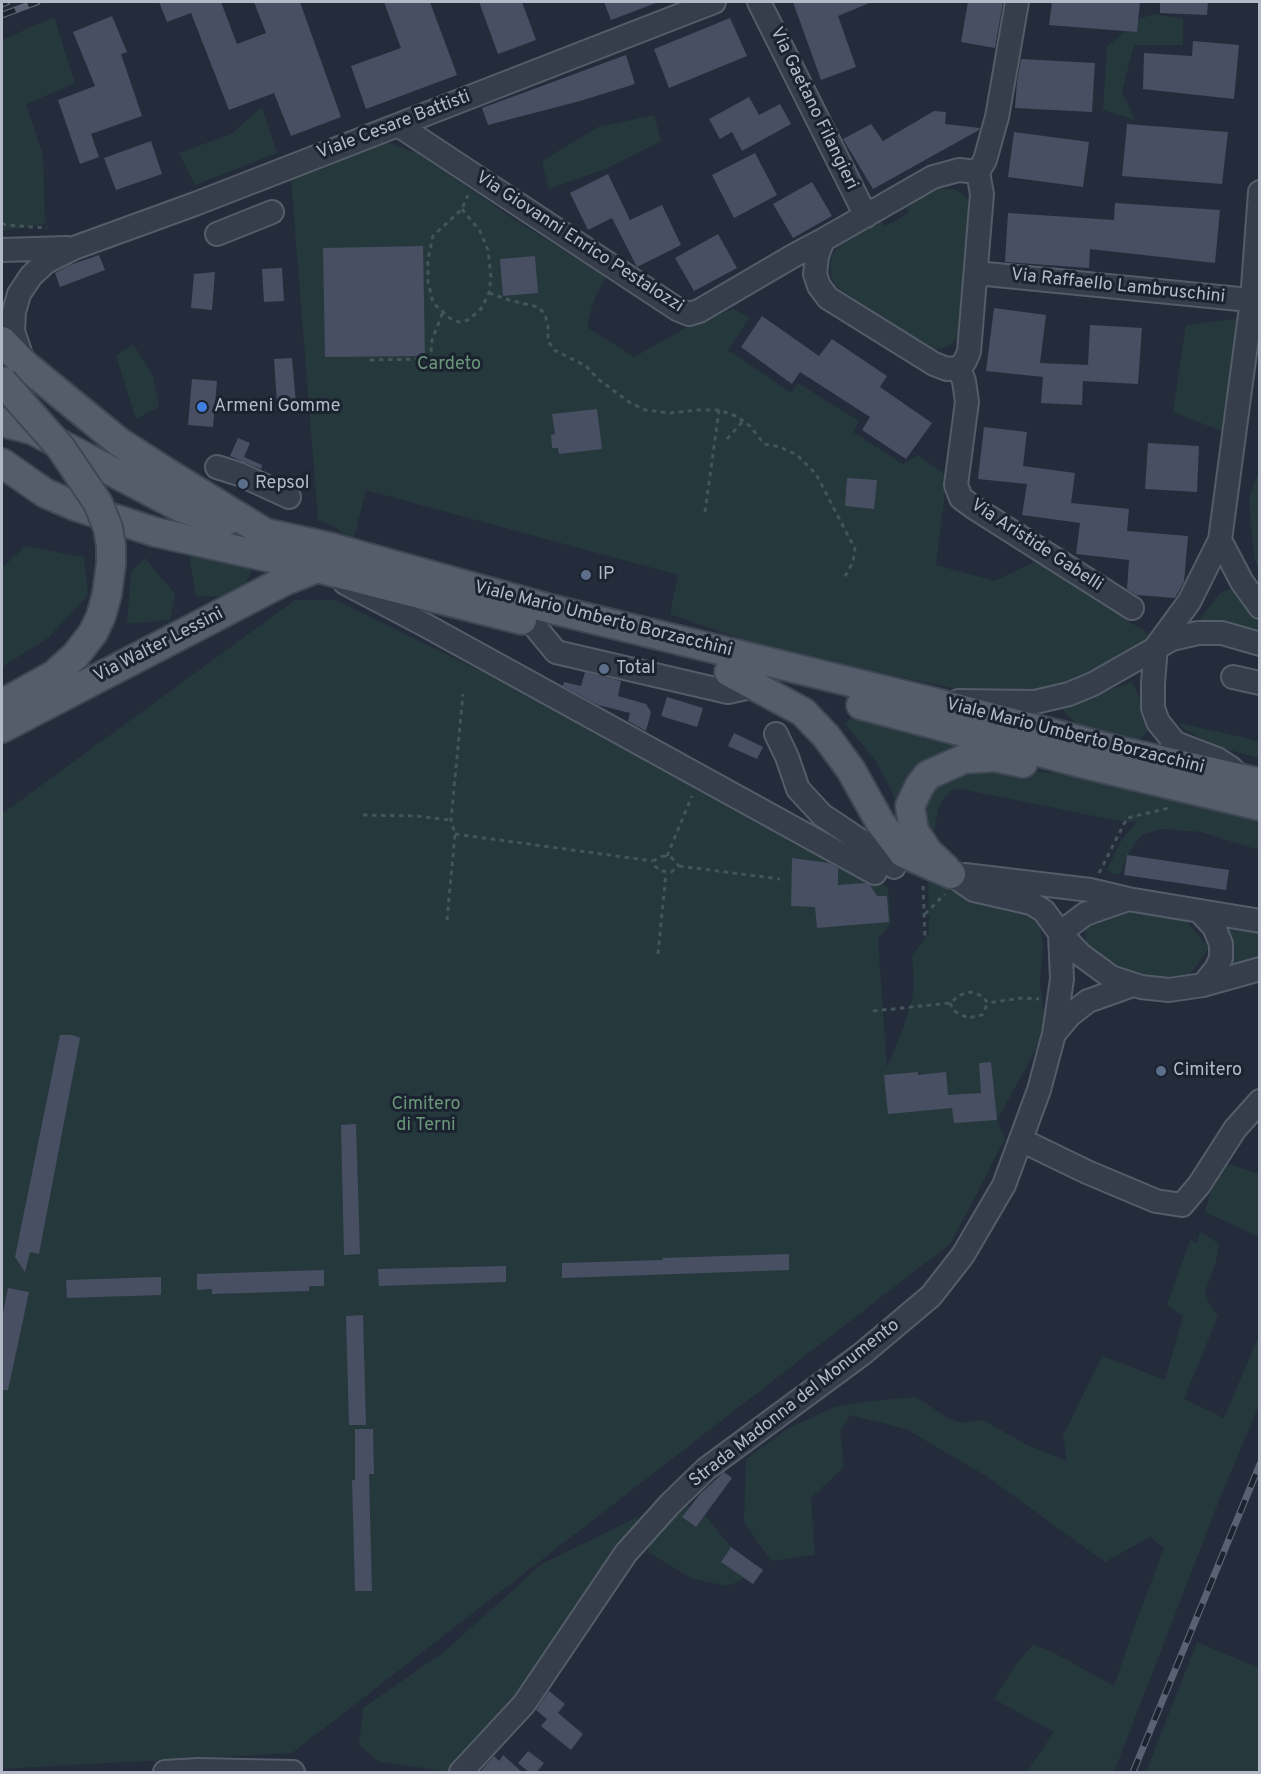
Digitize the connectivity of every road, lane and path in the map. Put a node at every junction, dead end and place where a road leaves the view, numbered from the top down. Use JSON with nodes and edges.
{"nodes":[{"id":1,"x":714,"y":2,"type":"edge"},
{"id":2,"x":759,"y":2,"type":"edge"},
{"id":3,"x":1017,"y":2,"type":"edge"},
{"id":4,"x":434,"y":111,"type":"junction"},
{"id":5,"x":398,"y":125,"type":"junction"},
{"id":6,"x":446,"y":157,"type":"junction"},
{"id":7,"x":978,"y":172,"type":"junction"},
{"id":8,"x":481,"y":180,"type":"junction"},
{"id":9,"x":1260,"y":192,"type":"edge"},
{"id":10,"x":462,"y":209,"type":"junction"},
{"id":11,"x":272,"y":212,"type":"dead end"},
{"id":12,"x":866,"y":216,"type":"junction"},
{"id":13,"x":217,"y":234,"type":"dead end"},
{"id":14,"x":823,"y":240,"type":"junction"},
{"id":15,"x":74,"y":248,"type":"junction"},
{"id":16,"x":2,"y":250,"type":"edge"},
{"id":17,"x":777,"y":266,"type":"junction"},
{"id":18,"x":976,"y":273,"type":"junction"},
{"id":19,"x":819,"y":286,"type":"junction"},
{"id":20,"x":489,"y":293,"type":"junction"},
{"id":21,"x":1256,"y":301,"type":"edge"},
{"id":22,"x":444,"y":312,"type":"junction"},
{"id":23,"x":2,"y":341,"type":"edge"},
{"id":24,"x":370,"y":360,"type":"dead end"},
{"id":25,"x":25,"y":366,"type":"junction"},
{"id":26,"x":959,"y":368,"type":"junction"},
{"id":27,"x":2,"y":381,"type":"edge"},
{"id":28,"x":719,"y":410,"type":"junction"},
{"id":29,"x":743,"y":421,"type":"junction"},
{"id":30,"x":2,"y":422,"type":"edge"},
{"id":31,"x":726,"y":438,"type":"dead end"},
{"id":32,"x":5,"y":466,"type":"edge"},
{"id":33,"x":217,"y":466,"type":"dead end"},
{"id":34,"x":289,"y":497,"type":"dead end"},
{"id":35,"x":705,"y":512,"type":"dead end"},
{"id":36,"x":265,"y":533,"type":"junction"},
{"id":37,"x":1221,"y":540,"type":"junction"},
{"id":38,"x":317,"y":568,"type":"junction"},
{"id":39,"x":844,"y":578,"type":"dead end"},
{"id":40,"x":1260,"y":607,"type":"edge"},
{"id":41,"x":1132,"y":608,"type":"dead end"},
{"id":42,"x":1260,"y":644,"type":"edge"},
{"id":43,"x":1156,"y":647,"type":"junction"},
{"id":44,"x":672,"y":668,"type":"junction"},
{"id":45,"x":729,"y":672,"type":"junction"},
{"id":46,"x":1233,"y":677,"type":"dead end"},
{"id":47,"x":1260,"y":683,"type":"edge"},
{"id":48,"x":755,"y":686,"type":"junction"},
{"id":49,"x":463,"y":694,"type":"dead end"},
{"id":50,"x":929,"y":701,"type":"junction"},
{"id":51,"x":2,"y":704,"type":"edge"},
{"id":52,"x":2,"y":728,"type":"edge"},
{"id":53,"x":776,"y":734,"type":"dead end"},
{"id":54,"x":1085,"y":764,"type":"junction"},
{"id":55,"x":1250,"y":780,"type":"edge"},
{"id":56,"x":1187,"y":788,"type":"junction"},
{"id":57,"x":692,"y":796,"type":"dead end"},
{"id":58,"x":1260,"y":806,"type":"edge"},
{"id":59,"x":363,"y":815,"type":"dead end"},
{"id":60,"x":451,"y":820,"type":"junction"},
{"id":61,"x":455,"y":834,"type":"junction"},
{"id":62,"x":667,"y":855,"type":"junction"},
{"id":63,"x":653,"y":861,"type":"junction"},
{"id":64,"x":679,"y":866,"type":"junction"},
{"id":65,"x":666,"y":873,"type":"junction"},
{"id":66,"x":951,"y":874,"type":"junction"},
{"id":67,"x":780,"y":879,"type":"dead end"},
{"id":68,"x":923,"y":884,"type":"dead end"},
{"id":69,"x":1090,"y":890,"type":"junction"},
{"id":70,"x":1128,"y":899,"type":"junction"},
{"id":71,"x":1199,"y":911,"type":"junction"},
{"id":72,"x":447,"y":920,"type":"dead end"},
{"id":73,"x":1260,"y":921,"type":"edge"},
{"id":74,"x":1060,"y":933,"type":"junction"},
{"id":75,"x":925,"y":938,"type":"dead end"},
{"id":76,"x":658,"y":954,"type":"dead end"},
{"id":77,"x":1260,"y":969,"type":"edge"},
{"id":78,"x":1133,"y":985,"type":"junction"},
{"id":79,"x":1203,"y":985,"type":"junction"},
{"id":80,"x":1059,"y":999,"type":"junction"},
{"id":81,"x":988,"y":1003,"type":"junction"},
{"id":82,"x":950,"y":1004,"type":"junction"},
{"id":83,"x":873,"y":1011,"type":"dead end"},
{"id":84,"x":1054,"y":1034,"type":"junction"},
{"id":85,"x":1260,"y":1101,"type":"edge"},
{"id":86,"x":1021,"y":1140,"type":"junction"},
{"id":87,"x":165,"y":1773,"type":"edge"},
{"id":88,"x":293,"y":1773,"type":"edge"},
{"id":89,"x":461,"y":1773,"type":"edge"}],
"edges":[{"from":1,"to":4,"type":"street","name":"Viale Cesare Battisti"},
{"from":2,"to":12,"type":"street","name":"Via Gaetano Filangieri"},
{"from":3,"to":7,"type":"street"},
{"from":4,"to":5,"type":"street","name":"Viale Cesare Battisti"},
{"from":4,"to":6,"type":"street"},
{"from":5,"to":6,"type":"street","name":"Via Giovanni Enrico Pestalozzi"},
{"from":5,"to":15,"type":"street","name":"Viale Cesare Battisti"},
{"from":6,"to":8,"type":"street","name":"Via Giovanni Enrico Pestalozzi"},
{"from":7,"to":12,"type":"street","name":"Via Giovanni Enrico Pestalozzi"},
{"from":7,"to":18,"type":"street"},
{"from":8,"to":10,"type":"path"},
{"from":8,"to":17,"type":"street","name":"Via Giovanni Enrico Pestalozzi"},
{"from":9,"to":21,"type":"street"},
{"from":10,"to":20,"type":"path"},
{"from":10,"to":22,"type":"path"},
{"from":11,"to":13,"type":"street"},
{"from":12,"to":14,"type":"street","name":"Via Giovanni Enrico Pestalozzi"},
{"from":14,"to":17,"type":"street","name":"Via Giovanni Enrico Pestalozzi"},
{"from":14,"to":19,"type":"street"},
{"from":15,"to":16,"type":"street","name":"Viale Cesare Battisti"},
{"from":15,"to":25,"type":"street","name":"Viale Cesare Battisti"},
{"from":17,"to":19,"type":"street"},
{"from":18,"to":21,"type":"street","name":"Via Raffaello Lambruschini"},
{"from":18,"to":26,"type":"street"},
{"from":19,"to":26,"type":"street"},
{"from":20,"to":22,"type":"path"},
{"from":20,"to":28,"type":"path"},
{"from":21,"to":37,"type":"street"},
{"from":22,"to":24,"type":"path"},
{"from":23,"to":25,"type":"main road","name":"Viale Mario Umberto Borzacchini"},
{"from":25,"to":36,"type":"main road","name":"Viale Mario Umberto Borzacchini"},
{"from":26,"to":41,"type":"street","name":"Via Aristide Gabelli"},
{"from":27,"to":51,"type":"main road","name":"Via Walter Lessini","bridge":true},
{"from":28,"to":29,"type":"path"},
{"from":28,"to":35,"type":"path"},
{"from":29,"to":31,"type":"path"},
{"from":29,"to":39,"type":"path"},
{"from":30,"to":36,"type":"main road"},
{"from":32,"to":38,"type":"main road","name":"Viale Mario Umberto Borzacchini"},
{"from":33,"to":34,"type":"street"},
{"from":36,"to":50,"type":"main road","name":"Viale Mario Umberto Borzacchini"},
{"from":37,"to":40,"type":"street"},
{"from":37,"to":43,"type":"street"},
{"from":38,"to":44,"type":"main road","name":"Viale Mario Umberto Borzacchini"},
{"from":38,"to":52,"type":"main road","name":"Via Walter Lessini"},
{"from":38,"to":53,"type":"street"},
{"from":42,"to":43,"type":"street"},
{"from":43,"to":50,"type":"street"},
{"from":43,"to":55,"type":"street"},
{"from":44,"to":45,"type":"main road","name":"Viale Mario Umberto Borzacchini"},
{"from":44,"to":48,"type":"street"},
{"from":45,"to":48,"type":"main road"},
{"from":45,"to":54,"type":"main road","name":"Viale Mario Umberto Borzacchini"},
{"from":46,"to":47,"type":"street"},
{"from":48,"to":66,"type":"main road"},
{"from":49,"to":60,"type":"path"},
{"from":50,"to":55,"type":"main road","name":"Viale Mario Umberto Borzacchini"},
{"from":54,"to":56,"type":"main road","name":"Viale Mario Umberto Borzacchini"},
{"from":54,"to":66,"type":"main road"},
{"from":56,"to":58,"type":"main road","name":"Viale Mario Umberto Borzacchini"},
{"from":56,"to":69,"type":"path"},
{"from":57,"to":62,"type":"path"},
{"from":59,"to":60,"type":"path"},
{"from":60,"to":61,"type":"path"},
{"from":61,"to":63,"type":"path"},
{"from":61,"to":72,"type":"path"},
{"from":62,"to":63,"type":"path"},
{"from":62,"to":64,"type":"path"},
{"from":63,"to":65,"type":"path"},
{"from":64,"to":65,"type":"path"},
{"from":64,"to":67,"type":"path"},
{"from":65,"to":76,"type":"path"},
{"from":66,"to":69,"type":"street"},
{"from":66,"to":74,"type":"street"},
{"from":68,"to":75,"type":"path"},
{"from":69,"to":70,"type":"street"},
{"from":70,"to":71,"type":"street"},
{"from":70,"to":74,"type":"street"},
{"from":71,"to":73,"type":"street"},
{"from":71,"to":79,"type":"street"},
{"from":74,"to":78,"type":"street"},
{"from":74,"to":80,"type":"street","name":"Strada Madonna del Monumento"},
{"from":77,"to":79,"type":"street"},
{"from":78,"to":79,"type":"street"},
{"from":78,"to":84,"type":"street","name":"Strada Madonna del Monumento"},
{"from":80,"to":81,"type":"path"},
{"from":80,"to":84,"type":"street","name":"Strada Madonna del Monumento"},
{"from":81,"to":82,"type":"path"},
{"from":81,"to":82,"type":"path"},
{"from":82,"to":83,"type":"path"},
{"from":84,"to":86,"type":"street","name":"Strada Madonna del Monumento"},
{"from":85,"to":86,"type":"street"},
{"from":86,"to":89,"type":"street","name":"Strada Madonna del Monumento"},
{"from":87,"to":88,"type":"street"}]}
